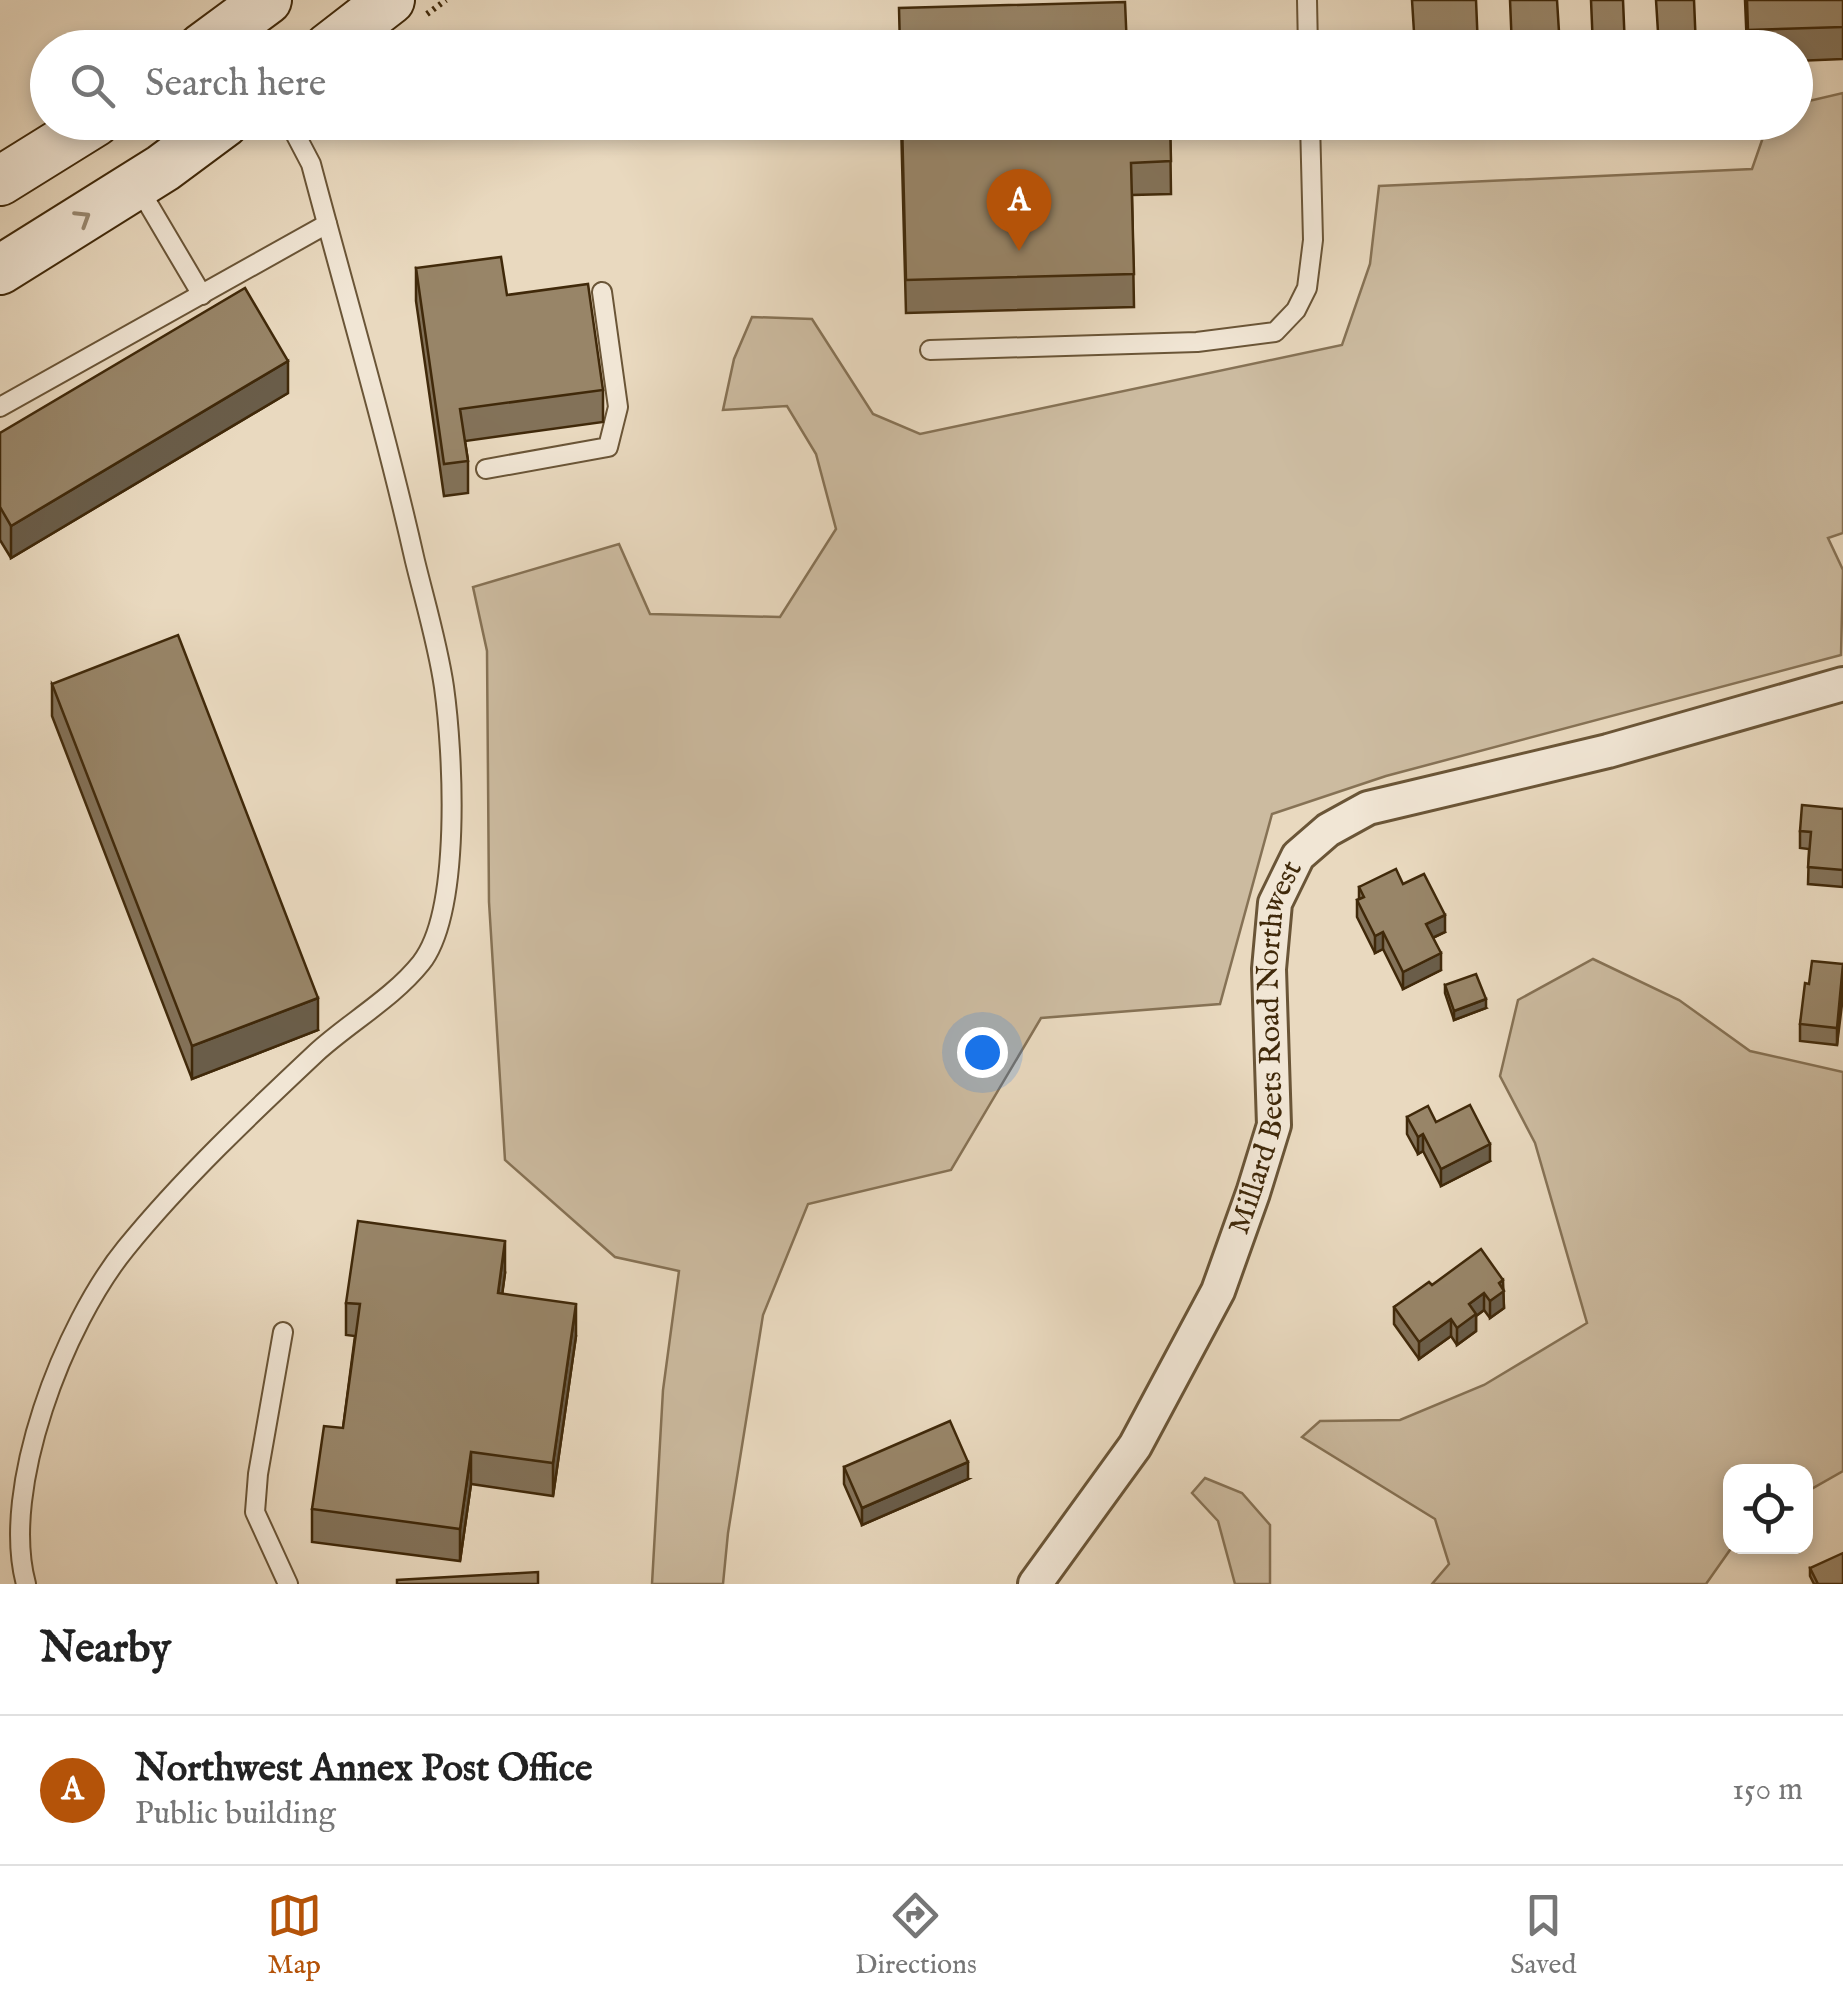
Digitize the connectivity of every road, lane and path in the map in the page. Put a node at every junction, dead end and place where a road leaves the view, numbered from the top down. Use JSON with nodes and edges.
{"nodes":[{"id":1,"x":267,"y":0,"type":"edge"},
{"id":2,"x":390,"y":0,"type":"edge"},
{"id":3,"x":1307,"y":0,"type":"edge"},
{"id":4,"x":226,"y":30,"type":"edge"},
{"id":5,"x":351,"y":30,"type":"edge"},
{"id":6,"x":1308,"y":30,"type":"edge"},
{"id":7,"x":66,"y":140,"type":"edge"},
{"id":8,"x":200,"y":140,"type":"edge"},
{"id":9,"x":298,"y":140,"type":"edge"},
{"id":10,"x":1310,"y":140,"type":"edge"},
{"id":11,"x":0,"y":180,"type":"edge"},
{"id":12,"x":136,"y":185,"type":"junction"},
{"id":13,"x":328,"y":224,"type":"junction"},
{"id":14,"x":0,"y":270,"type":"edge"},
{"id":15,"x":602,"y":292,"type":"dead end"},
{"id":16,"x":202,"y":294,"type":"junction"},
{"id":17,"x":930,"y":350,"type":"dead end"},
{"id":18,"x":0,"y":407,"type":"edge"},
{"id":19,"x":486,"y":469,"type":"dead end"},
{"id":20,"x":1843,"y":684,"type":"edge"},
{"id":21,"x":283,"y":1332,"type":"dead end"},
{"id":22,"x":26,"y":1584,"type":"edge"},
{"id":23,"x":288,"y":1584,"type":"edge"},
{"id":24,"x":1035,"y":1584,"type":"edge"}],
"edges":[{"from":1,"to":4,"type":"main road"},
{"from":2,"to":5,"type":"main road"},
{"from":3,"to":6,"type":"lane"},
{"from":7,"to":11,"type":"main road"},
{"from":8,"to":12,"type":"main road"},
{"from":9,"to":13,"type":"lane"},
{"from":10,"to":17,"type":"lane"},
{"from":14,"to":12,"type":"main road","one_way":true},
{"from":12,"to":16,"type":"lane"},
{"from":13,"to":16,"type":"lane"},
{"from":13,"to":22,"type":"lane"},
{"from":15,"to":19,"type":"lane"},
{"from":16,"to":18,"type":"lane"},
{"from":20,"to":24,"type":"street","name":"Millard Beets Road Northwest"},
{"from":21,"to":23,"type":"lane"}]}
